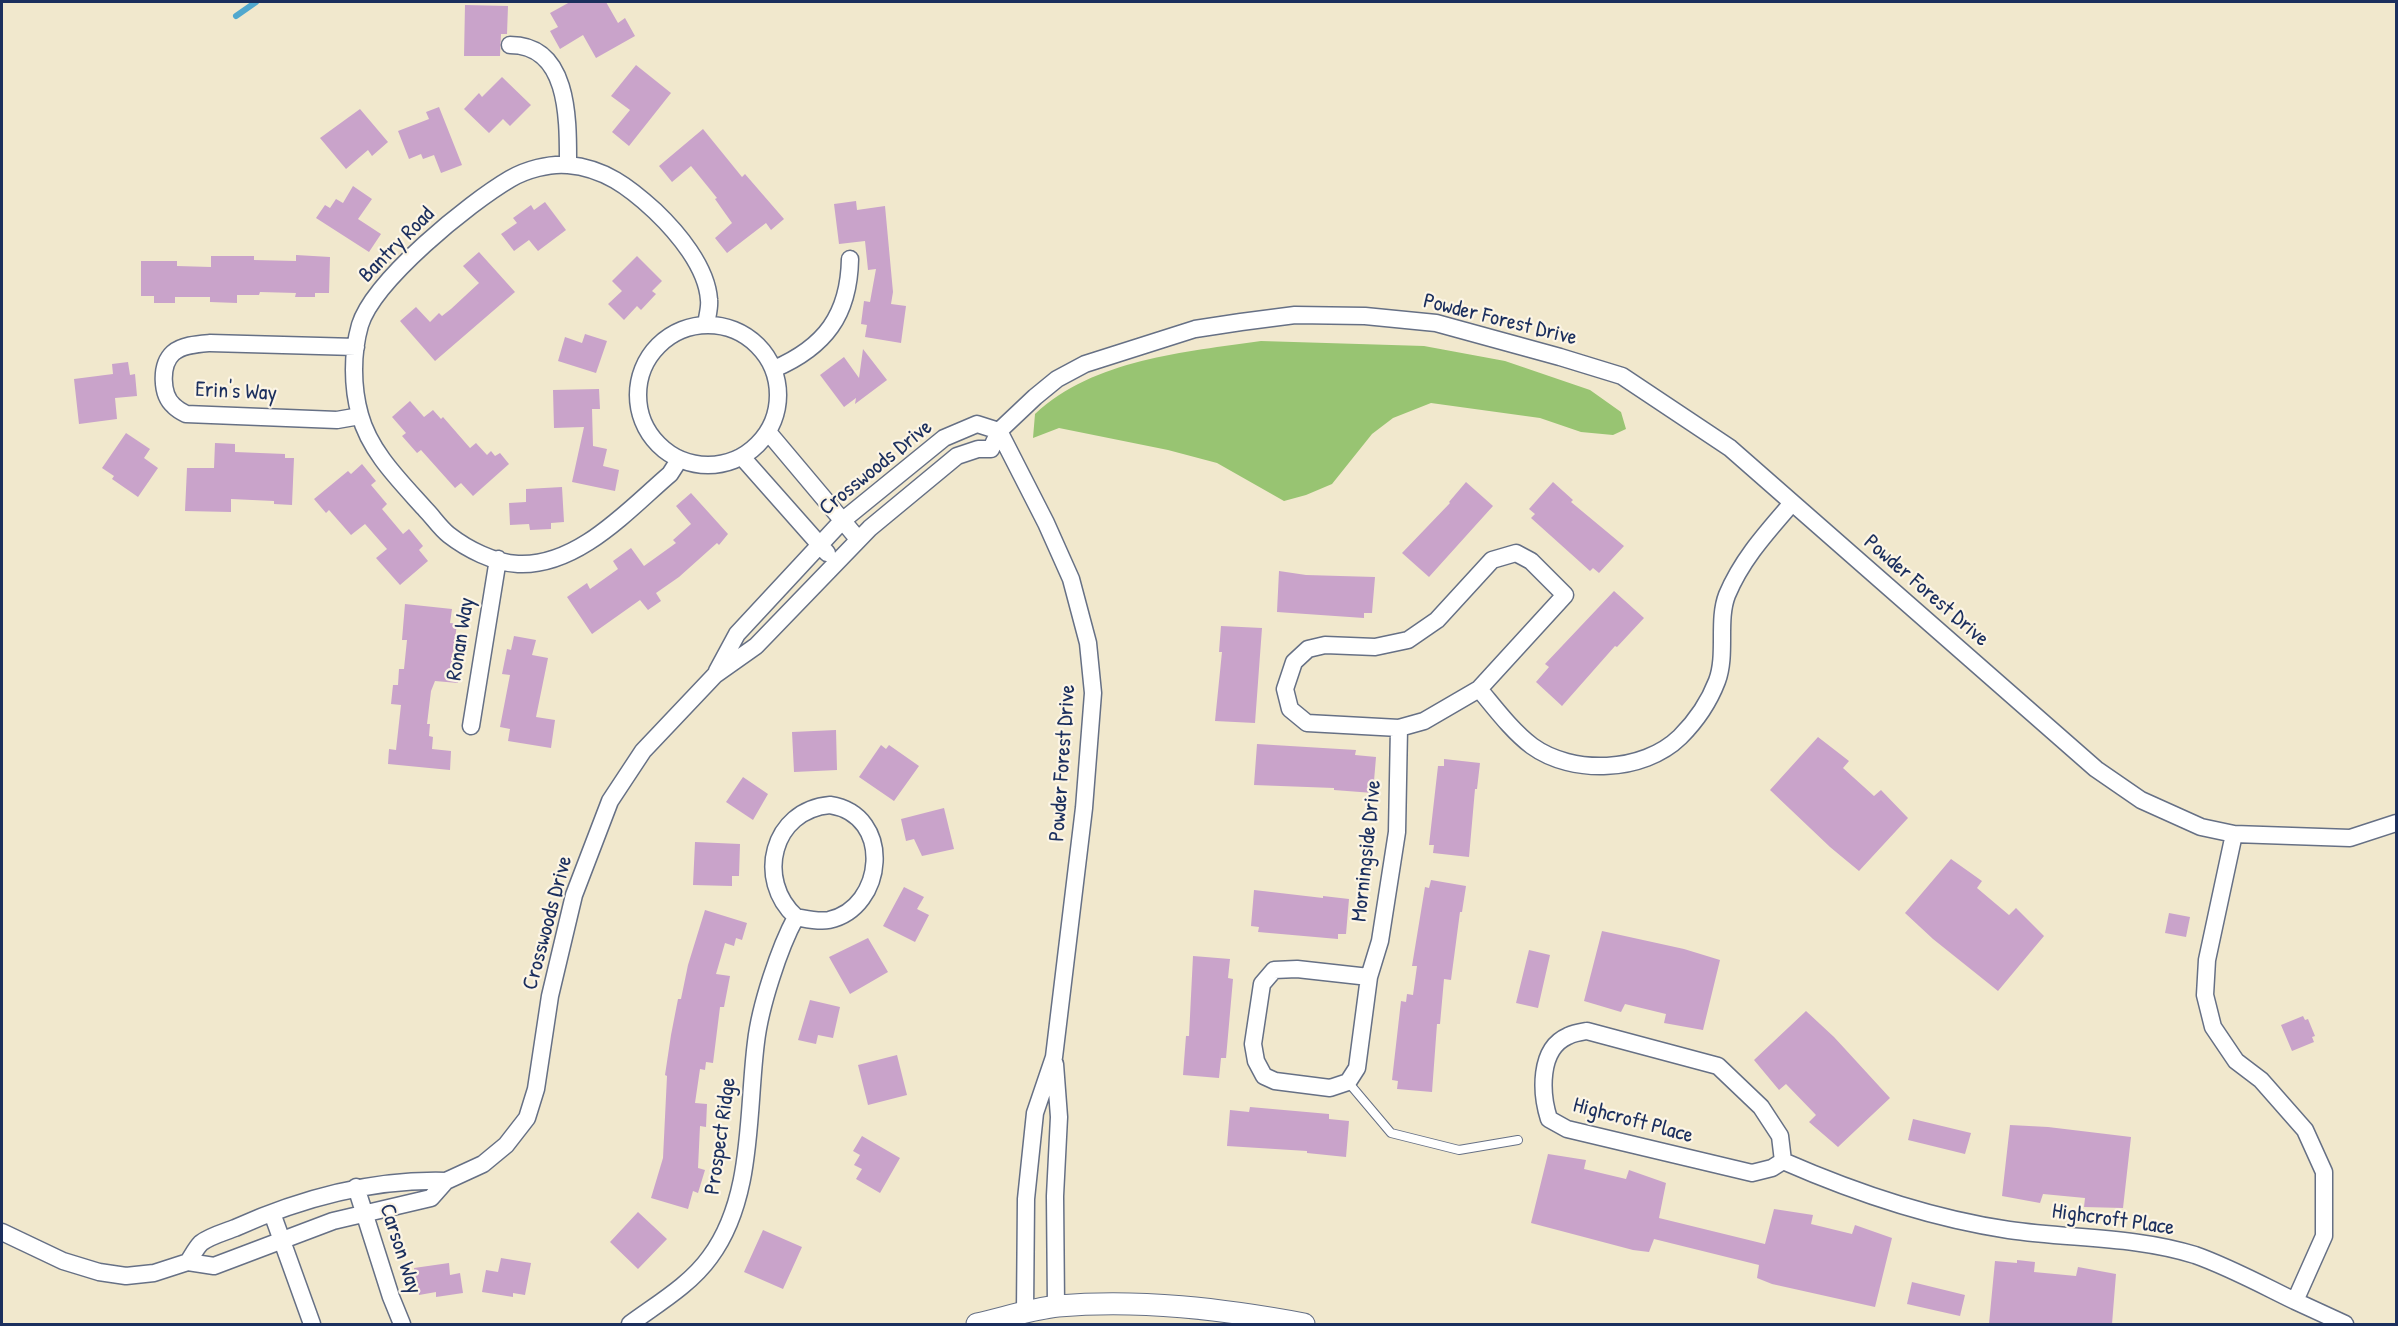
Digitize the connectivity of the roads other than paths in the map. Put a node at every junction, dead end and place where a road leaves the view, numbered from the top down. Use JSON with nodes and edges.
{"nodes":[{"id":1,"x":510,"y":45,"type":"dead end"},
{"id":2,"x":568,"y":165,"type":"junction"},
{"id":3,"x":850,"y":259,"type":"dead end"},
{"id":4,"x":706,"y":325,"type":"junction"},
{"id":5,"x":356,"y":347,"type":"junction"},
{"id":6,"x":774,"y":369,"type":"junction"},
{"id":7,"x":360,"y":416,"type":"junction"},
{"id":8,"x":999,"y":431,"type":"junction"},
{"id":9,"x":768,"y":432,"type":"junction"},
{"id":10,"x":742,"y":457,"type":"junction"},
{"id":11,"x":679,"y":460,"type":"junction"},
{"id":12,"x":1792,"y":503,"type":"junction"},
{"id":13,"x":842,"y":521,"type":"junction"},
{"id":14,"x":858,"y":539,"type":"junction"},
{"id":15,"x":820,"y":545,"type":"junction"},
{"id":16,"x":498,"y":559,"type":"junction"},
{"id":17,"x":836,"y":561,"type":"junction"},
{"id":18,"x":715,"y":675,"type":"junction"},
{"id":19,"x":1479,"y":689,"type":"junction"},
{"id":20,"x":471,"y":726,"type":"dead end"},
{"id":21,"x":1399,"y":728,"type":"junction"},
{"id":22,"x":2397,"y":823,"type":"edge"},
{"id":23,"x":2234,"y":834,"type":"junction"},
{"id":24,"x":796,"y":917,"type":"junction"},
{"id":25,"x":1369,"y":977,"type":"junction"},
{"id":26,"x":1054,"y":1057,"type":"junction"},
{"id":27,"x":1348,"y":1082,"type":"junction"},
{"id":28,"x":1518,"y":1140,"type":"dead end"},
{"id":29,"x":1782,"y":1161,"type":"junction"},
{"id":30,"x":446,"y":1181,"type":"junction"},
{"id":31,"x":356,"y":1187,"type":"junction"},
{"id":32,"x":272,"y":1213,"type":"junction"},
{"id":33,"x":364,"y":1214,"type":"junction"},
{"id":34,"x":2,"y":1232,"type":"edge"},
{"id":35,"x":280,"y":1239,"type":"junction"},
{"id":36,"x":188,"y":1262,"type":"junction"},
{"id":37,"x":2295,"y":1301,"type":"junction"},
{"id":38,"x":1056,"y":1306,"type":"junction"},
{"id":39,"x":1025,"y":1312,"type":"junction"},
{"id":40,"x":312,"y":1324,"type":"edge"},
{"id":41,"x":402,"y":1324,"type":"edge"},
{"id":42,"x":630,"y":1324,"type":"edge"},
{"id":43,"x":977,"y":1324,"type":"edge"},
{"id":44,"x":1304,"y":1324,"type":"edge"},
{"id":45,"x":2345,"y":1324,"type":"edge"}],
"edges":[{"from":1,"to":2,"type":"street"},
{"from":2,"to":4,"type":"street","name":"Bantry Road"},
{"from":2,"to":5,"type":"street","name":"Bantry Road"},
{"from":3,"to":6,"type":"street"},
{"from":4,"to":6,"type":"street"},
{"from":4,"to":11,"type":"street"},
{"from":5,"to":7,"type":"street","name":"Bantry Road"},
{"from":5,"to":7,"type":"street","name":"Erin's Way"},
{"from":6,"to":9,"type":"street"},
{"from":7,"to":16,"type":"street","name":"Bantry Road"},
{"from":8,"to":12,"type":"street","name":"Powder Forest Drive"},
{"from":8,"to":13,"type":"street","name":"Crosswoods Drive"},
{"from":8,"to":14,"type":"street","name":"Crosswoods Drive"},
{"from":8,"to":26,"type":"street","name":"Powder Forest Drive"},
{"from":9,"to":10,"type":"street"},
{"from":9,"to":13,"type":"street"},
{"from":10,"to":11,"type":"street"},
{"from":10,"to":15,"type":"street"},
{"from":11,"to":16,"type":"street","name":"Bantry Road"},
{"from":12,"to":19,"type":"street"},
{"from":12,"to":23,"type":"street","name":"Powder Forest Drive"},
{"from":13,"to":14,"type":"street"},
{"from":13,"to":15,"type":"street","name":"Crosswoods Drive"},
{"from":14,"to":17,"type":"street","name":"Crosswoods Drive"},
{"from":15,"to":17,"type":"street"},
{"from":15,"to":18,"type":"street","name":"Crosswoods Drive"},
{"from":16,"to":20,"type":"street","name":"Ronan Way"},
{"from":17,"to":18,"type":"street","name":"Crosswoods Drive"},
{"from":18,"to":30,"type":"street","name":"Crosswoods Drive"},
{"from":19,"to":21,"type":"street"},
{"from":19,"to":21,"type":"street"},
{"from":21,"to":25,"type":"street","name":"Morningside Drive"},
{"from":22,"to":23,"type":"street","name":"Powder Forest Drive"},
{"from":23,"to":37,"type":"street"},
{"from":24,"to":24,"type":"street"},
{"from":24,"to":42,"type":"street","name":"Prospect Ridge"},
{"from":25,"to":27,"type":"street","name":"Morningside Drive"},
{"from":25,"to":27,"type":"street"},
{"from":26,"to":38,"type":"street","name":"Powder Forest Drive"},
{"from":26,"to":39,"type":"street","name":"Powder Forest Drive"},
{"from":27,"to":28,"type":"lane"},
{"from":29,"to":29,"type":"street","name":"Highcroft Place"},
{"from":29,"to":37,"type":"street","name":"Highcroft Place"},
{"from":30,"to":31,"type":"street","name":"Crosswoods Drive"},
{"from":30,"to":33,"type":"street","name":"Crosswoods Drive"},
{"from":31,"to":32,"type":"street","name":"Crosswoods Drive"},
{"from":31,"to":33,"type":"street","name":"Carson Way"},
{"from":32,"to":35,"type":"street"},
{"from":32,"to":36,"type":"street","name":"Crosswoods Drive"},
{"from":33,"to":35,"type":"street","name":"Crosswoods Drive"},
{"from":33,"to":41,"type":"street","name":"Carson Way"},
{"from":34,"to":36,"type":"street","name":"Crosswoods Drive"},
{"from":35,"to":36,"type":"street","name":"Crosswoods Drive"},
{"from":35,"to":40,"type":"street"},
{"from":37,"to":45,"type":"street","name":"Highcroft Place"},
{"from":38,"to":39,"type":"street"},
{"from":38,"to":44,"type":"street"},
{"from":39,"to":43,"type":"street"}]}
